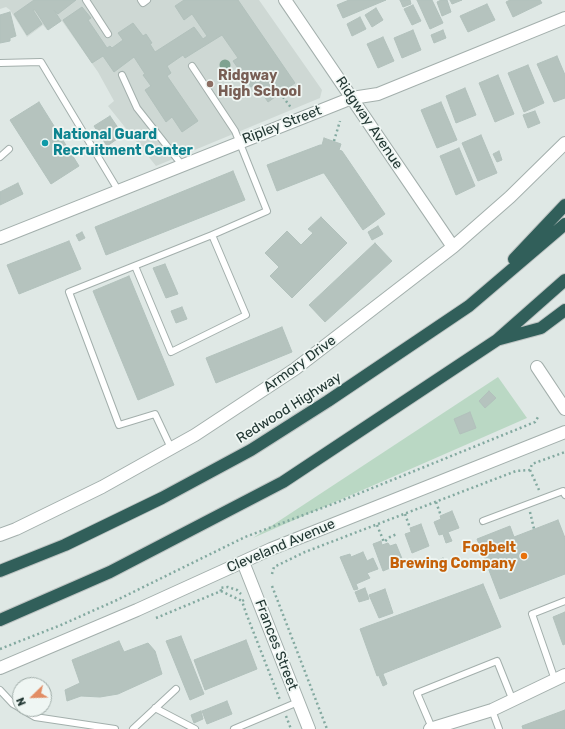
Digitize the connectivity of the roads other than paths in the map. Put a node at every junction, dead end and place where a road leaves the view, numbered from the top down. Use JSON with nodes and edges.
{"nodes":[{"id":1,"x":86,"y":0,"type":"edge"},
{"id":2,"x":142,"y":0,"type":"edge"},
{"id":3,"x":147,"y":0,"type":"edge"},
{"id":4,"x":285,"y":0,"type":"edge"},
{"id":5,"x":565,"y":18,"type":"edge"},
{"id":6,"x":108,"y":34,"type":"dead end"},
{"id":7,"x":0,"y":63,"type":"edge"},
{"id":8,"x":192,"y":66,"type":"dead end"},
{"id":9,"x":122,"y":75,"type":"dead end"},
{"id":10,"x":352,"y":98,"type":"junction"},
{"id":11,"x":240,"y":142,"type":"junction"},
{"id":12,"x":565,"y":143,"type":"edge"},
{"id":13,"x":9,"y":149,"type":"dead end"},
{"id":14,"x":0,"y":156,"type":"edge"},
{"id":15,"x":182,"y":165,"type":"junction"},
{"id":16,"x":118,"y":190,"type":"junction"},
{"id":17,"x":565,"y":205,"type":"edge"},
{"id":18,"x":565,"y":224,"type":"edge"},
{"id":19,"x":212,"y":235,"type":"junction"},
{"id":20,"x":0,"y":238,"type":"edge"},
{"id":21,"x":453,"y":247,"type":"junction"},
{"id":22,"x":136,"y":266,"type":"junction"},
{"id":23,"x":565,"y":280,"type":"edge"},
{"id":24,"x":469,"y":306,"type":"junction"},
{"id":25,"x":565,"y":310,"type":"edge"},
{"id":26,"x":497,"y":340,"type":"junction"},
{"id":27,"x":537,"y":367,"type":"dead end"},
{"id":28,"x":565,"y":409,"type":"edge"},
{"id":29,"x":565,"y":432,"type":"edge"},
{"id":30,"x":171,"y":448,"type":"junction"},
{"id":31,"x":565,"y":495,"type":"edge"},
{"id":32,"x":483,"y":521,"type":"dead end"},
{"id":33,"x":0,"y":535,"type":"edge"},
{"id":34,"x":243,"y":562,"type":"junction"},
{"id":35,"x":0,"y":571,"type":"edge"},
{"id":36,"x":565,"y":602,"type":"edge"},
{"id":37,"x":0,"y":620,"type":"edge"},
{"id":38,"x":0,"y":668,"type":"edge"},
{"id":39,"x":560,"y":678,"type":"edge"},
{"id":40,"x":176,"y":689,"type":"dead end"},
{"id":41,"x":0,"y":690,"type":"edge"},
{"id":42,"x":513,"y":701,"type":"junction"},
{"id":43,"x":298,"y":702,"type":"junction"},
{"id":44,"x":12,"y":703,"type":"edge"},
{"id":45,"x":155,"y":708,"type":"junction"},
{"id":46,"x":492,"y":710,"type":"junction"},
{"id":47,"x":35,"y":717,"type":"edge"},
{"id":48,"x":448,"y":727,"type":"edge"},
{"id":49,"x":115,"y":729,"type":"edge"},
{"id":50,"x":133,"y":729,"type":"edge"},
{"id":51,"x":194,"y":729,"type":"edge"},
{"id":52,"x":234,"y":729,"type":"edge"},
{"id":53,"x":309,"y":729,"type":"edge"},
{"id":54,"x":431,"y":729,"type":"edge"},
{"id":55,"x":499,"y":729,"type":"edge"}],
"edges":[{"from":1,"to":6,"type":"lane"},
{"from":2,"to":3,"type":"lane"},
{"from":4,"to":10,"type":"street","name":"Ridgway Avenue"},
{"from":5,"to":10,"type":"street","name":"Ripley Street"},
{"from":7,"to":16,"type":"lane"},
{"from":8,"to":11,"type":"lane"},
{"from":9,"to":15,"type":"lane"},
{"from":10,"to":11,"type":"street","name":"Ripley Street"},
{"from":10,"to":21,"type":"street","name":"Ridgway Avenue"},
{"from":11,"to":15,"type":"street","name":"Ripley Street"},
{"from":11,"to":19,"type":"lane"},
{"from":12,"to":21,"type":"street","name":"Armory Drive"},
{"from":13,"to":14,"type":"lane"},
{"from":15,"to":16,"type":"street","name":"Ripley Street"},
{"from":16,"to":20,"type":"street","name":"Ripley Street"},
{"from":17,"to":24,"type":"highway"},
{"from":18,"to":24,"type":"highway","name":"Redwood Highway"},
{"from":19,"to":22,"type":"lane"},
{"from":19,"to":22,"type":"lane"},
{"from":21,"to":30,"type":"street","name":"Armory Drive"},
{"from":22,"to":30,"type":"lane"},
{"from":23,"to":26,"type":"highway"},
{"from":24,"to":35,"type":"highway","name":"Redwood Highway"},
{"from":25,"to":26,"type":"highway"},
{"from":26,"to":37,"type":"highway"},
{"from":27,"to":28,"type":"street"},
{"from":29,"to":34,"type":"street","name":"Cleveland Avenue"},
{"from":30,"to":33,"type":"street","name":"Armory Drive"},
{"from":31,"to":32,"type":"lane"},
{"from":34,"to":38,"type":"street","name":"Cleveland Avenue"},
{"from":34,"to":43,"type":"street","name":"Frances Street"},
{"from":36,"to":39,"type":"lane"},
{"from":39,"to":42,"type":"street"},
{"from":40,"to":45,"type":"lane"},
{"from":41,"to":44,"type":"lane"},
{"from":42,"to":46,"type":"street"},
{"from":42,"to":54,"type":"lane"},
{"from":43,"to":52,"type":"lane"},
{"from":43,"to":53,"type":"street","name":"Frances Street"},
{"from":45,"to":50,"type":"lane"},
{"from":45,"to":51,"type":"lane"},
{"from":46,"to":48,"type":"street"},
{"from":46,"to":55,"type":"lane"},
{"from":47,"to":49,"type":"lane"},
{"from":48,"to":54,"type":"street"}]}
